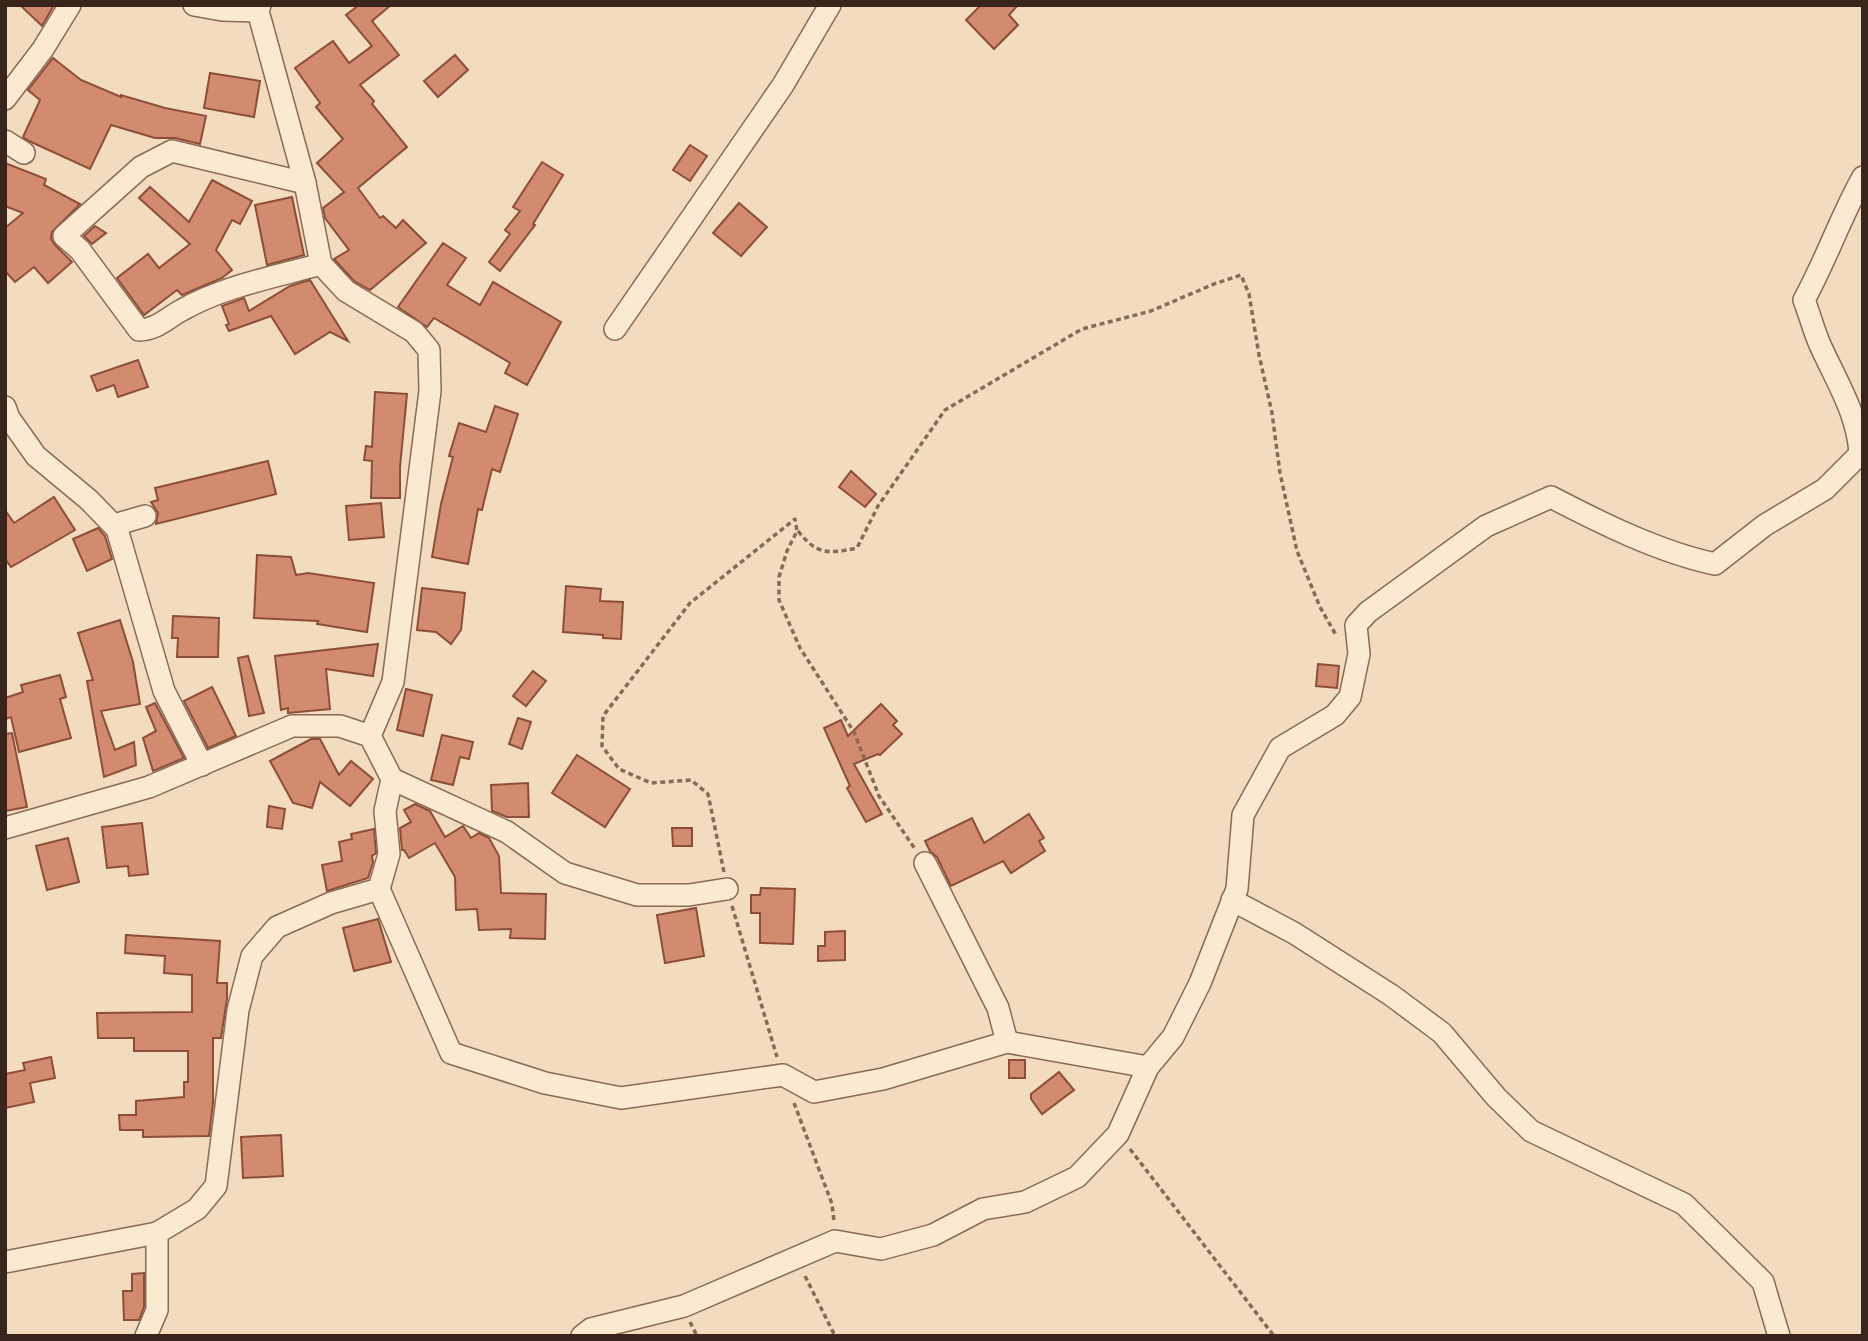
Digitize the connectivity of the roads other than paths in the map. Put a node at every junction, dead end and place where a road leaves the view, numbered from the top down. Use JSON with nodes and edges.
{"nodes":[{"id":1,"x":70,"y":5,"type":"edge"},
{"id":2,"x":194,"y":5,"type":"edge"},
{"id":3,"x":830,"y":5,"type":"edge"},
{"id":4,"x":259,"y":8,"type":"edge"},
{"id":5,"x":5,"y":99,"type":"edge"},
{"id":6,"x":5,"y":141,"type":"edge"},
{"id":7,"x":24,"y":153,"type":"dead end"},
{"id":8,"x":1863,"y":177,"type":"edge"},
{"id":9,"x":305,"y":183,"type":"junction"},
{"id":10,"x":321,"y":264,"type":"junction"},
{"id":11,"x":615,"y":330,"type":"dead end"},
{"id":12,"x":5,"y":407,"type":"edge"},
{"id":13,"x":145,"y":516,"type":"dead end"},
{"id":14,"x":114,"y":525,"type":"junction"},
{"id":15,"x":370,"y":736,"type":"junction"},
{"id":16,"x":202,"y":765,"type":"junction"},
{"id":17,"x":392,"y":779,"type":"junction"},
{"id":18,"x":5,"y":828,"type":"edge"},
{"id":19,"x":925,"y":863,"type":"road end"},
{"id":20,"x":379,"y":889,"type":"junction"},
{"id":21,"x":727,"y":889,"type":"road end"},
{"id":22,"x":1232,"y":900,"type":"junction"},
{"id":23,"x":1007,"y":1042,"type":"junction"},
{"id":24,"x":1148,"y":1067,"type":"junction"},
{"id":25,"x":157,"y":1233,"type":"junction"},
{"id":26,"x":5,"y":1262,"type":"edge"},
{"id":27,"x":146,"y":1336,"type":"edge"},
{"id":28,"x":582,"y":1336,"type":"edge"},
{"id":29,"x":1779,"y":1336,"type":"edge"}],
"edges":[{"from":1,"to":5,"type":"street"},
{"from":2,"to":4,"type":"street"},
{"from":3,"to":11,"type":"street"},
{"from":4,"to":9,"type":"street"},
{"from":6,"to":7,"type":"street"},
{"from":8,"to":22,"type":"street"},
{"from":9,"to":10,"type":"street"},
{"from":9,"to":10,"type":"street"},
{"from":10,"to":15,"type":"street"},
{"from":12,"to":14,"type":"street"},
{"from":13,"to":14,"type":"street"},
{"from":14,"to":16,"type":"street"},
{"from":15,"to":16,"type":"street"},
{"from":15,"to":17,"type":"street"},
{"from":16,"to":18,"type":"street"},
{"from":17,"to":20,"type":"street"},
{"from":17,"to":21,"type":"street"},
{"from":19,"to":23,"type":"street"},
{"from":20,"to":23,"type":"street"},
{"from":20,"to":25,"type":"street"},
{"from":22,"to":24,"type":"street"},
{"from":22,"to":29,"type":"street"},
{"from":23,"to":24,"type":"street"},
{"from":24,"to":28,"type":"street"},
{"from":25,"to":26,"type":"street"},
{"from":25,"to":27,"type":"street"}]}
